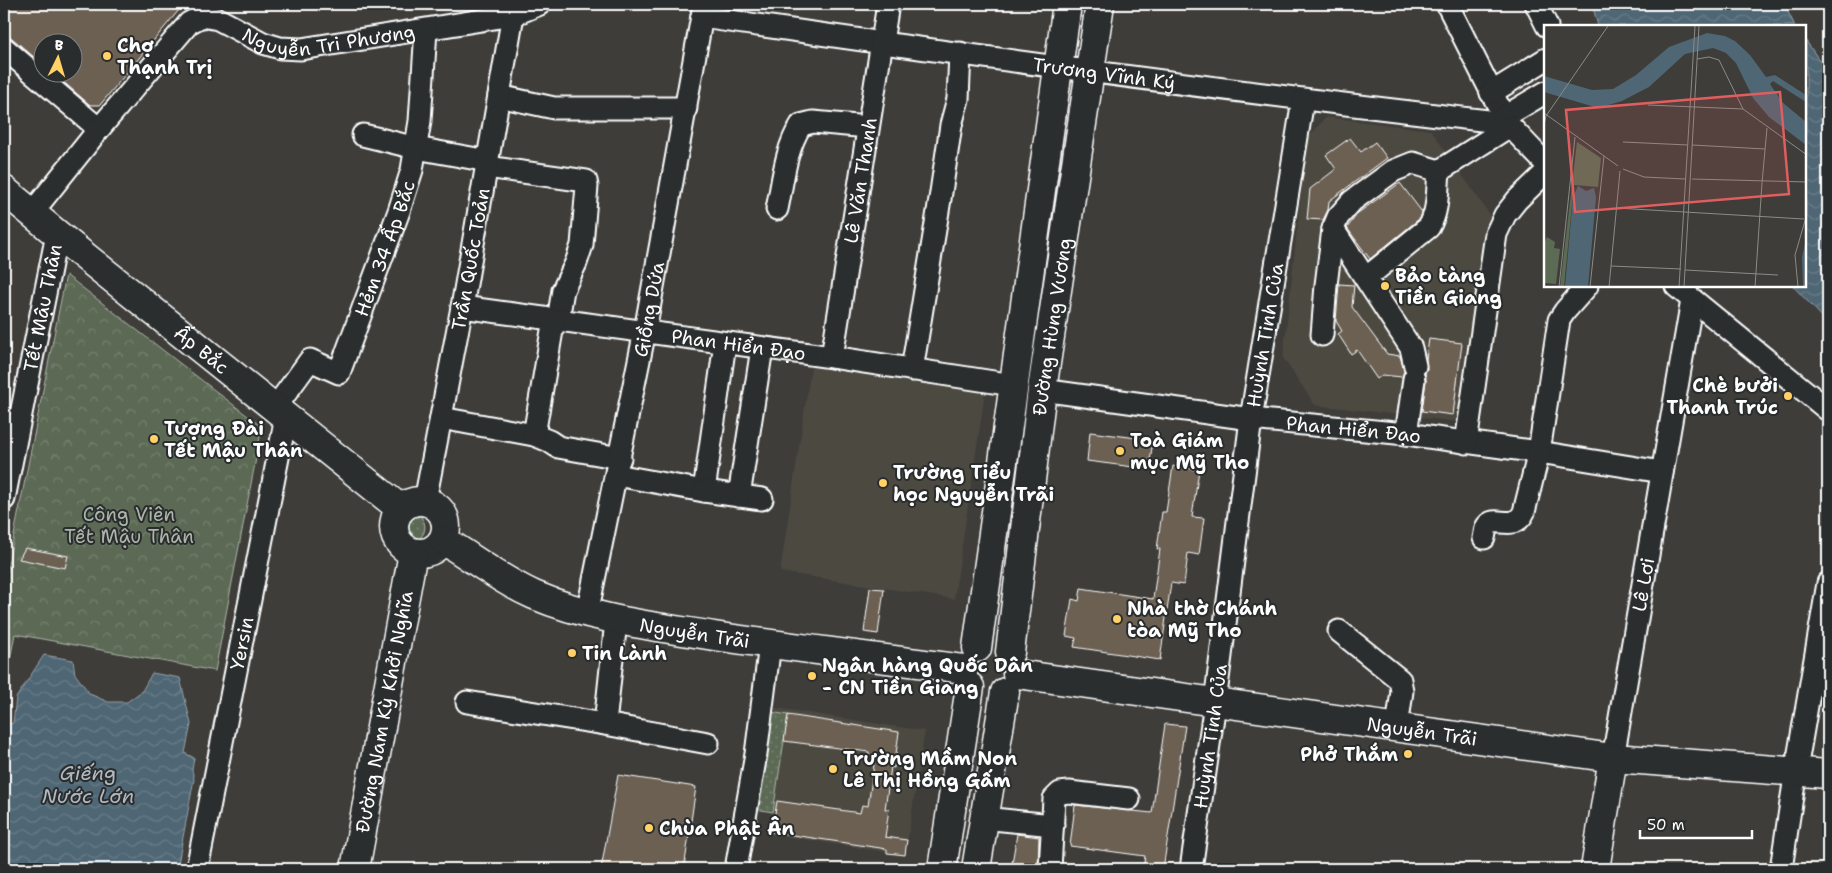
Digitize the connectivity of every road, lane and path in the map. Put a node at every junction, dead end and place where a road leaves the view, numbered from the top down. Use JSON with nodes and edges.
{"nodes":[{"id":1,"x":540,"y":4,"type":"edge"},
{"id":2,"x":888,"y":4,"type":"edge"},
{"id":3,"x":1068,"y":4,"type":"edge"},
{"id":4,"x":1100,"y":4,"type":"edge"},
{"id":5,"x":1447,"y":4,"type":"edge"},
{"id":6,"x":1536,"y":4,"type":"edge"},
{"id":7,"x":703,"y":10,"type":"edge"},
{"id":8,"x":513,"y":15,"type":"junction"},
{"id":9,"x":1546,"y":25,"type":"edge"},
{"id":10,"x":426,"y":30,"type":"junction"},
{"id":11,"x":882,"y":43,"type":"junction"},
{"id":12,"x":4,"y":48,"type":"edge"},
{"id":13,"x":960,"y":53,"type":"junction"},
{"id":14,"x":1544,"y":60,"type":"edge"},
{"id":15,"x":1058,"y":68,"type":"junction"},
{"id":16,"x":1090,"y":72,"type":"junction"},
{"id":17,"x":1491,"y":93,"type":"junction"},
{"id":18,"x":1544,"y":94,"type":"edge"},
{"id":19,"x":499,"y":96,"type":"junction"},
{"id":20,"x":1303,"y":100,"type":"junction"},
{"id":21,"x":686,"y":108,"type":"junction"},
{"id":22,"x":1507,"y":122,"type":"junction"},
{"id":23,"x":868,"y":127,"type":"junction"},
{"id":24,"x":99,"y":129,"type":"junction"},
{"id":25,"x":363,"y":135,"type":"dead end"},
{"id":26,"x":416,"y":148,"type":"junction"},
{"id":27,"x":1544,"y":162,"type":"edge"},
{"id":28,"x":487,"y":164,"type":"junction"},
{"id":29,"x":1438,"y":171,"type":"junction"},
{"id":30,"x":1544,"y":174,"type":"edge"},
{"id":31,"x":4,"y":190,"type":"edge"},
{"id":32,"x":777,"y":209,"type":"dead end"},
{"id":33,"x":31,"y":214,"type":"junction"},
{"id":34,"x":1333,"y":229,"type":"junction"},
{"id":35,"x":57,"y":234,"type":"junction"},
{"id":36,"x":1366,"y":278,"type":"junction"},
{"id":37,"x":1585,"y":288,"type":"edge"},
{"id":38,"x":1678,"y":288,"type":"edge"},
{"id":39,"x":1692,"y":300,"type":"junction"},
{"id":40,"x":462,"y":307,"type":"junction"},
{"id":41,"x":556,"y":320,"type":"junction"},
{"id":42,"x":645,"y":331,"type":"junction"},
{"id":43,"x":1322,"y":335,"type":"dead end"},
{"id":44,"x":725,"y":343,"type":"junction"},
{"id":45,"x":762,"y":348,"type":"junction"},
{"id":46,"x":832,"y":357,"type":"junction"},
{"id":47,"x":912,"y":370,"type":"junction"},
{"id":48,"x":1013,"y":385,"type":"junction"},
{"id":49,"x":1042,"y":390,"type":"junction"},
{"id":50,"x":1828,"y":410,"type":"edge"},
{"id":51,"x":281,"y":412,"type":"junction"},
{"id":52,"x":441,"y":418,"type":"junction"},
{"id":53,"x":1251,"y":419,"type":"junction"},
{"id":54,"x":1406,"y":434,"type":"junction"},
{"id":55,"x":534,"y":435,"type":"junction"},
{"id":56,"x":1466,"y":443,"type":"junction"},
{"id":57,"x":1539,"y":452,"type":"junction"},
{"id":58,"x":618,"y":467,"type":"junction"},
{"id":59,"x":1662,"y":472,"type":"junction"},
{"id":60,"x":5,"y":486,"type":"edge"},
{"id":61,"x":704,"y":491,"type":"junction"},
{"id":62,"x":739,"y":496,"type":"junction"},
{"id":63,"x":762,"y":499,"type":"dead end"},
{"id":64,"x":413,"y":505,"type":"junction"},
{"id":65,"x":1484,"y":538,"type":"dead end"},
{"id":66,"x":443,"y":540,"type":"junction"},
{"id":67,"x":413,"y":553,"type":"junction"},
{"id":68,"x":1828,"y":583,"type":"edge"},
{"id":69,"x":587,"y":614,"type":"junction"},
{"id":70,"x":616,"y":621,"type":"junction"},
{"id":71,"x":1339,"y":631,"type":"dead end"},
{"id":72,"x":770,"y":644,"type":"junction"},
{"id":73,"x":970,"y":668,"type":"junction"},
{"id":74,"x":1011,"y":673,"type":"junction"},
{"id":75,"x":467,"y":702,"type":"dead end"},
{"id":76,"x":1215,"y":703,"type":"junction"},
{"id":77,"x":605,"y":724,"type":"junction"},
{"id":78,"x":1398,"y":728,"type":"junction"},
{"id":79,"x":708,"y":742,"type":"dead end"},
{"id":80,"x":1613,"y":758,"type":"junction"},
{"id":81,"x":1796,"y":770,"type":"junction"},
{"id":82,"x":1828,"y":774,"type":"edge"},
{"id":83,"x":1129,"y":799,"type":"dead end"},
{"id":84,"x":983,"y":818,"type":"junction"},
{"id":85,"x":1053,"y":825,"type":"junction"},
{"id":86,"x":197,"y":869,"type":"edge"},
{"id":87,"x":355,"y":869,"type":"edge"},
{"id":88,"x":736,"y":869,"type":"edge"},
{"id":89,"x":942,"y":869,"type":"edge"},
{"id":90,"x":976,"y":869,"type":"edge"},
{"id":91,"x":1050,"y":869,"type":"edge"},
{"id":92,"x":1191,"y":869,"type":"edge"},
{"id":93,"x":1595,"y":869,"type":"edge"},
{"id":94,"x":1781,"y":869,"type":"edge"}],
"edges":[{"from":1,"to":8,"type":"street","name":"Nguyễn Tri Phương"},
{"from":2,"to":11,"type":"street","name":"Lê Văn Thạnh"},
{"from":3,"to":15,"type":"main road","name":"Đường Hùng Vương"},
{"from":4,"to":16,"type":"main road","name":"Đường Hùng Vương"},
{"from":5,"to":17,"type":"street"},
{"from":6,"to":9,"type":"street"},
{"from":7,"to":11,"type":"street","name":"Trương Vĩnh Ký"},
{"from":7,"to":21,"type":"street","name":"Giồng Dứa"},
{"from":8,"to":10,"type":"street","name":"Nguyễn Tri Phương"},
{"from":8,"to":19,"type":"street","name":"Trần Quốc Toản"},
{"from":10,"to":24,"type":"street","name":"Nguyễn Tri Phương"},
{"from":10,"to":26,"type":"street","name":"Hẻm 34 Ấp Bắc"},
{"from":11,"to":13,"type":"street","name":"Trương Vĩnh Ký"},
{"from":11,"to":23,"type":"street","name":"Lê Văn Thạnh"},
{"from":12,"to":24,"type":"street"},
{"from":13,"to":15,"type":"street","name":"Trương Vĩnh Ký"},
{"from":13,"to":47,"type":"street"},
{"from":14,"to":17,"type":"street"},
{"from":15,"to":16,"type":"street","name":"Trương Vĩnh Ký"},
{"from":15,"to":48,"type":"main road","name":"Đường Hùng Vương"},
{"from":16,"to":20,"type":"street","name":"Trương Vĩnh Ký"},
{"from":16,"to":49,"type":"main road","name":"Đường Hùng Vương"},
{"from":17,"to":22,"type":"street"},
{"from":18,"to":22,"type":"street"},
{"from":19,"to":21,"type":"street"},
{"from":19,"to":28,"type":"street","name":"Trần Quốc Toản"},
{"from":20,"to":22,"type":"street","name":"Trương Vĩnh Ký"},
{"from":20,"to":53,"type":"street","name":"Huỳnh Tịnh Của"},
{"from":21,"to":42,"type":"street","name":"Giồng Dứa"},
{"from":22,"to":27,"type":"street"},
{"from":22,"to":29,"type":"street"},
{"from":23,"to":32,"type":"street"},
{"from":23,"to":46,"type":"street","name":"Lê Văn Thạnh"},
{"from":24,"to":33,"type":"street","name":"Nguyễn Tri Phương"},
{"from":25,"to":26,"type":"street"},
{"from":26,"to":28,"type":"street"},
{"from":26,"to":51,"type":"street","name":"Hẻm 34 Ấp Bắc"},
{"from":28,"to":40,"type":"street","name":"Trần Quốc Toản"},
{"from":28,"to":41,"type":"street"},
{"from":29,"to":34,"type":"street"},
{"from":29,"to":36,"type":"street"},
{"from":30,"to":56,"type":"street"},
{"from":31,"to":33,"type":"main road","name":"Ấp Bắc"},
{"from":33,"to":35,"type":"main road","name":"Ấp Bắc"},
{"from":34,"to":36,"type":"street"},
{"from":34,"to":43,"type":"street"},
{"from":35,"to":51,"type":"main road","name":"Ấp Bắc"},
{"from":35,"to":60,"type":"street","name":"Tết Mậu Thân"},
{"from":36,"to":54,"type":"street"},
{"from":37,"to":57,"type":"street"},
{"from":38,"to":39,"type":"street"},
{"from":39,"to":50,"type":"street"},
{"from":39,"to":59,"type":"street","name":"Lê Lợi"},
{"from":40,"to":41,"type":"street","name":"Phan Hiển Đạo"},
{"from":40,"to":52,"type":"street","name":"Trần Quốc Toản"},
{"from":41,"to":42,"type":"street","name":"Phan Hiển Đạo"},
{"from":41,"to":55,"type":"street"},
{"from":42,"to":44,"type":"street","name":"Phan Hiển Đạo"},
{"from":42,"to":58,"type":"street","name":"Giồng Dứa"},
{"from":44,"to":45,"type":"street","name":"Phan Hiển Đạo"},
{"from":44,"to":61,"type":"street"},
{"from":45,"to":46,"type":"street","name":"Phan Hiển Đạo"},
{"from":45,"to":62,"type":"street"},
{"from":46,"to":47,"type":"street","name":"Phan Hiển Đạo"},
{"from":47,"to":48,"type":"street","name":"Phan Hiển Đạo"},
{"from":48,"to":73,"type":"main road","name":"Đường Hùng Vương"},
{"from":49,"to":53,"type":"street","name":"Phan Hiển Đạo"},
{"from":49,"to":74,"type":"main road","name":"Đường Hùng Vương"},
{"from":51,"to":64,"type":"main road","name":"Ấp Bắc"},
{"from":51,"to":86,"type":"street","name":"Yersin"},
{"from":52,"to":55,"type":"street"},
{"from":52,"to":64,"type":"street","name":"Trần Quốc Toản"},
{"from":53,"to":54,"type":"street","name":"Phan Hiển Đạo"},
{"from":53,"to":76,"type":"street","name":"Huỳnh Tịnh Của"},
{"from":54,"to":56,"type":"street","name":"Phan Hiển Đạo"},
{"from":55,"to":58,"type":"street"},
{"from":56,"to":57,"type":"street","name":"Phan Hiển Đạo"},
{"from":57,"to":59,"type":"street","name":"Phan Hiển Đạo"},
{"from":57,"to":65,"type":"street"},
{"from":58,"to":61,"type":"street"},
{"from":58,"to":69,"type":"street","name":"Giồng Dứa"},
{"from":59,"to":80,"type":"street","name":"Lê Lợi"},
{"from":61,"to":62,"type":"street"},
{"from":62,"to":63,"type":"street"},
{"from":64,"to":66,"type":"main road"},
{"from":64,"to":67,"type":"main road"},
{"from":66,"to":67,"type":"main road"},
{"from":66,"to":69,"type":"main road","name":"Nguyễn Trãi"},
{"from":67,"to":87,"type":"main road","name":"Đường Nam Kỳ Khởi Nghĩa"},
{"from":68,"to":81,"type":"street"},
{"from":69,"to":70,"type":"main road","name":"Nguyễn Trãi"},
{"from":70,"to":72,"type":"main road","name":"Nguyễn Trãi"},
{"from":70,"to":77,"type":"street"},
{"from":71,"to":78,"type":"street"},
{"from":72,"to":73,"type":"main road","name":"Nguyễn Trãi"},
{"from":72,"to":88,"type":"street"},
{"from":73,"to":74,"type":"main road","name":"Nguyễn Trãi"},
{"from":73,"to":74,"type":"main road","name":"Nguyễn Trãi"},
{"from":73,"to":89,"type":"main road","name":"Đường Hùng Vương"},
{"from":74,"to":76,"type":"main road","name":"Nguyễn Trãi"},
{"from":74,"to":84,"type":"main road","name":"Đường Hùng Vương"},
{"from":75,"to":77,"type":"street"},
{"from":76,"to":78,"type":"main road","name":"Nguyễn Trãi"},
{"from":76,"to":92,"type":"street","name":"Huỳnh Tịnh Của"},
{"from":77,"to":79,"type":"street"},
{"from":78,"to":80,"type":"main road","name":"Nguyễn Trãi"},
{"from":80,"to":81,"type":"main road","name":"Nguyễn Trãi"},
{"from":80,"to":93,"type":"main road","name":"Lê Lợi"},
{"from":81,"to":82,"type":"main road","name":"Nguyễn Trãi"},
{"from":81,"to":94,"type":"street"},
{"from":83,"to":85,"type":"street"},
{"from":84,"to":85,"type":"street"},
{"from":84,"to":90,"type":"main road","name":"Đường Hùng Vương"},
{"from":85,"to":91,"type":"street"}]}
